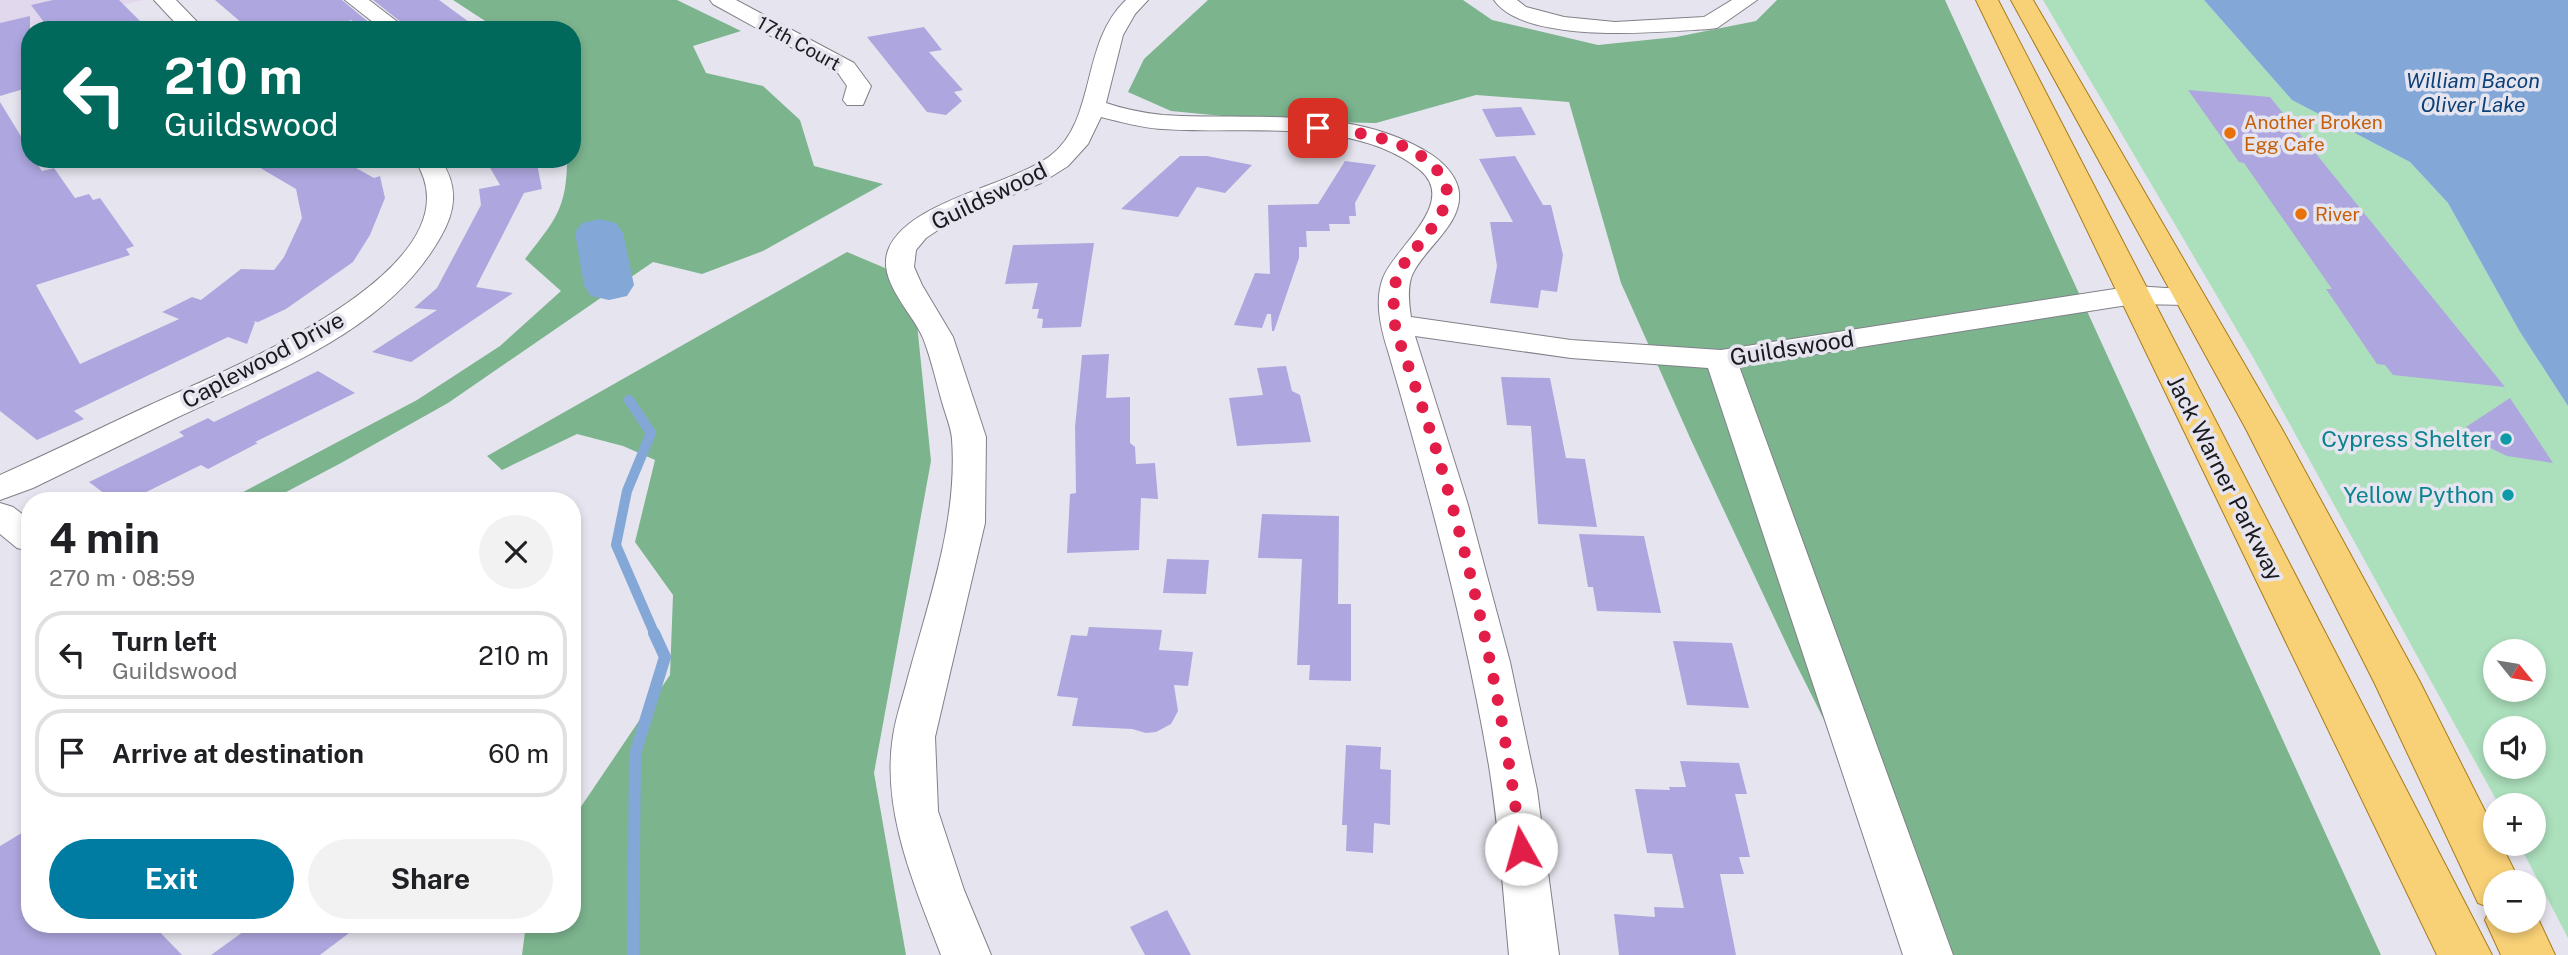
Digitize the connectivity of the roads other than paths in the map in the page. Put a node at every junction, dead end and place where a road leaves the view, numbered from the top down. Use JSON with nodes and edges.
{"nodes":[{"id":1,"x":164,"y":0,"type":"edge"},
{"id":2,"x":355,"y":0,"type":"edge"},
{"id":3,"x":1138,"y":0,"type":"edge"},
{"id":4,"x":1504,"y":0,"type":"edge"},
{"id":5,"x":1747,"y":0,"type":"edge"},
{"id":6,"x":1987,"y":0,"type":"edge"},
{"id":7,"x":2022,"y":0,"type":"edge"},
{"id":8,"x":736,"y":2,"type":"edge"},
{"id":9,"x":185,"y":21,"type":"edge"},
{"id":10,"x":384,"y":21,"type":"edge"},
{"id":11,"x":855,"y":100,"type":"dead end"},
{"id":12,"x":1093,"y":107,"type":"junction"},
{"id":13,"x":433,"y":168,"type":"edge"},
{"id":14,"x":2134,"y":295,"type":"junction"},
{"id":15,"x":2188,"y":296,"type":"junction"},
{"id":16,"x":1395,"y":324,"type":"junction"},
{"id":17,"x":1721,"y":359,"type":"junction"},
{"id":18,"x":0,"y":489,"type":"edge"},
{"id":19,"x":0,"y":515,"type":"edge"},
{"id":20,"x":21,"y":532,"type":"edge"},
{"id":21,"x":2488,"y":870,"type":"edge"},
{"id":22,"x":2518,"y":933,"type":"edge"},
{"id":23,"x":966,"y":955,"type":"edge"},
{"id":24,"x":1534,"y":955,"type":"edge"},
{"id":25,"x":1927,"y":955,"type":"edge"},
{"id":26,"x":2465,"y":955,"type":"edge"},
{"id":27,"x":2528,"y":955,"type":"edge"}],
"edges":[{"from":1,"to":9,"type":"street"},
{"from":2,"to":10,"type":"street"},
{"from":3,"to":12,"type":"street","name":"Guildswood"},
{"from":4,"to":5,"type":"street"},
{"from":6,"to":14,"type":"main road","name":"Jack Warner Parkway"},
{"from":7,"to":15,"type":"main road"},
{"from":8,"to":11,"type":"street","name":"17th Court"},
{"from":12,"to":16,"type":"street"},
{"from":12,"to":23,"type":"street","name":"Guildswood"},
{"from":13,"to":18,"type":"street","name":"Caplewood Drive"},
{"from":14,"to":15,"type":"street","name":"Guildswood"},
{"from":14,"to":17,"type":"street","name":"Guildswood"},
{"from":14,"to":26,"type":"main road","name":"Jack Warner Parkway"},
{"from":15,"to":21,"type":"main road"},
{"from":16,"to":17,"type":"street","name":"Guildswood"},
{"from":16,"to":24,"type":"street"},
{"from":17,"to":25,"type":"street"},
{"from":19,"to":20,"type":"street"},
{"from":22,"to":27,"type":"main road"}]}
